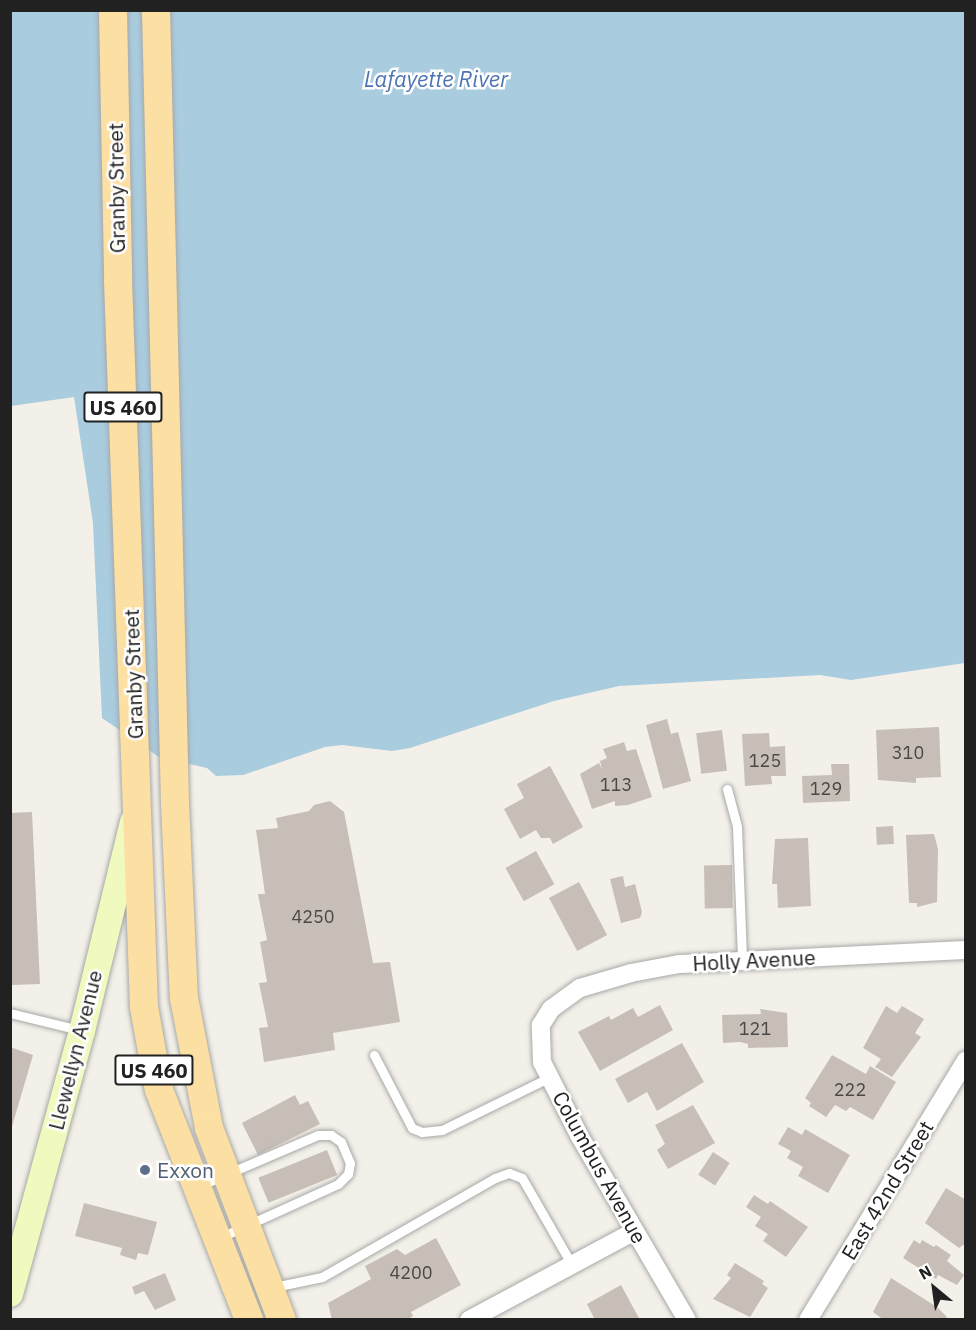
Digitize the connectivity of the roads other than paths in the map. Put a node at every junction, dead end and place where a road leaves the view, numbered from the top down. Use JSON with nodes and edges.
{"nodes":[{"id":1,"x":113,"y":10,"type":"edge"},
{"id":2,"x":156,"y":10,"type":"edge"},
{"id":3,"x":727,"y":789,"type":"dead end"},
{"id":4,"x":138,"y":804,"type":"junction"},
{"id":5,"x":966,"y":950,"type":"edge"},
{"id":6,"x":742,"y":960,"type":"junction"},
{"id":7,"x":551,"y":1008,"type":"joint"},
{"id":8,"x":10,"y":1013,"type":"edge"},
{"id":9,"x":82,"y":1031,"type":"junction"},
{"id":10,"x":374,"y":1055,"type":"dead end"},
{"id":11,"x":966,"y":1060,"type":"edge"},
{"id":12,"x":550,"y":1077,"type":"junction"},
{"id":13,"x":225,"y":1175,"type":"junction"},
{"id":14,"x":195,"y":1187,"type":"junction"},
{"id":15,"x":244,"y":1228,"type":"junction"},
{"id":16,"x":635,"y":1231,"type":"junction"},
{"id":17,"x":216,"y":1239,"type":"junction"},
{"id":18,"x":572,"y":1265,"type":"junction"},
{"id":19,"x":269,"y":1288,"type":"junction"},
{"id":20,"x":10,"y":1294,"type":"edge"},
{"id":21,"x":249,"y":1320,"type":"edge"},
{"id":22,"x":282,"y":1320,"type":"edge"},
{"id":23,"x":469,"y":1320,"type":"edge"},
{"id":24,"x":687,"y":1320,"type":"edge"},
{"id":25,"x":808,"y":1320,"type":"edge"}],
"edges":[{"from":1,"to":4,"type":"main road","name":"Granby Street","number":"US 460"},
{"from":2,"to":13,"type":"main road","name":"Granby Street","number":"US 460"},
{"from":3,"to":6,"type":"lane"},
{"from":4,"to":9,"type":"street","name":"Llewellyn Avenue"},
{"from":4,"to":14,"type":"main road","name":"Granby Street","number":"US 460"},
{"from":5,"to":6,"type":"street","name":"Holly Avenue"},
{"from":6,"to":7,"type":"street","name":"Holly Avenue"},
{"from":7,"to":12,"type":"street","name":"Columbus Avenue"},
{"from":8,"to":9,"type":"lane"},
{"from":9,"to":20,"type":"street","name":"Llewellyn Avenue"},
{"from":10,"to":12,"type":"lane"},
{"from":11,"to":25,"type":"street","name":"East 42nd Street"},
{"from":12,"to":16,"type":"street","name":"Columbus Avenue"},
{"from":13,"to":14,"type":"lane"},
{"from":13,"to":15,"type":"main road","name":"Granby Street","number":"US 460"},
{"from":13,"to":15,"type":"lane"},
{"from":14,"to":17,"type":"main road","name":"Granby Street","number":"US 460"},
{"from":15,"to":17,"type":"lane"},
{"from":15,"to":19,"type":"main road","name":"Granby Street","number":"US 460"},
{"from":16,"to":18,"type":"street"},
{"from":16,"to":24,"type":"street","name":"Columbus Avenue"},
{"from":17,"to":21,"type":"main road","name":"Granby Street","number":"US 460"},
{"from":18,"to":19,"type":"lane"},
{"from":18,"to":23,"type":"street"},
{"from":19,"to":22,"type":"main road","name":"Granby Street","number":"US 460"}]}
